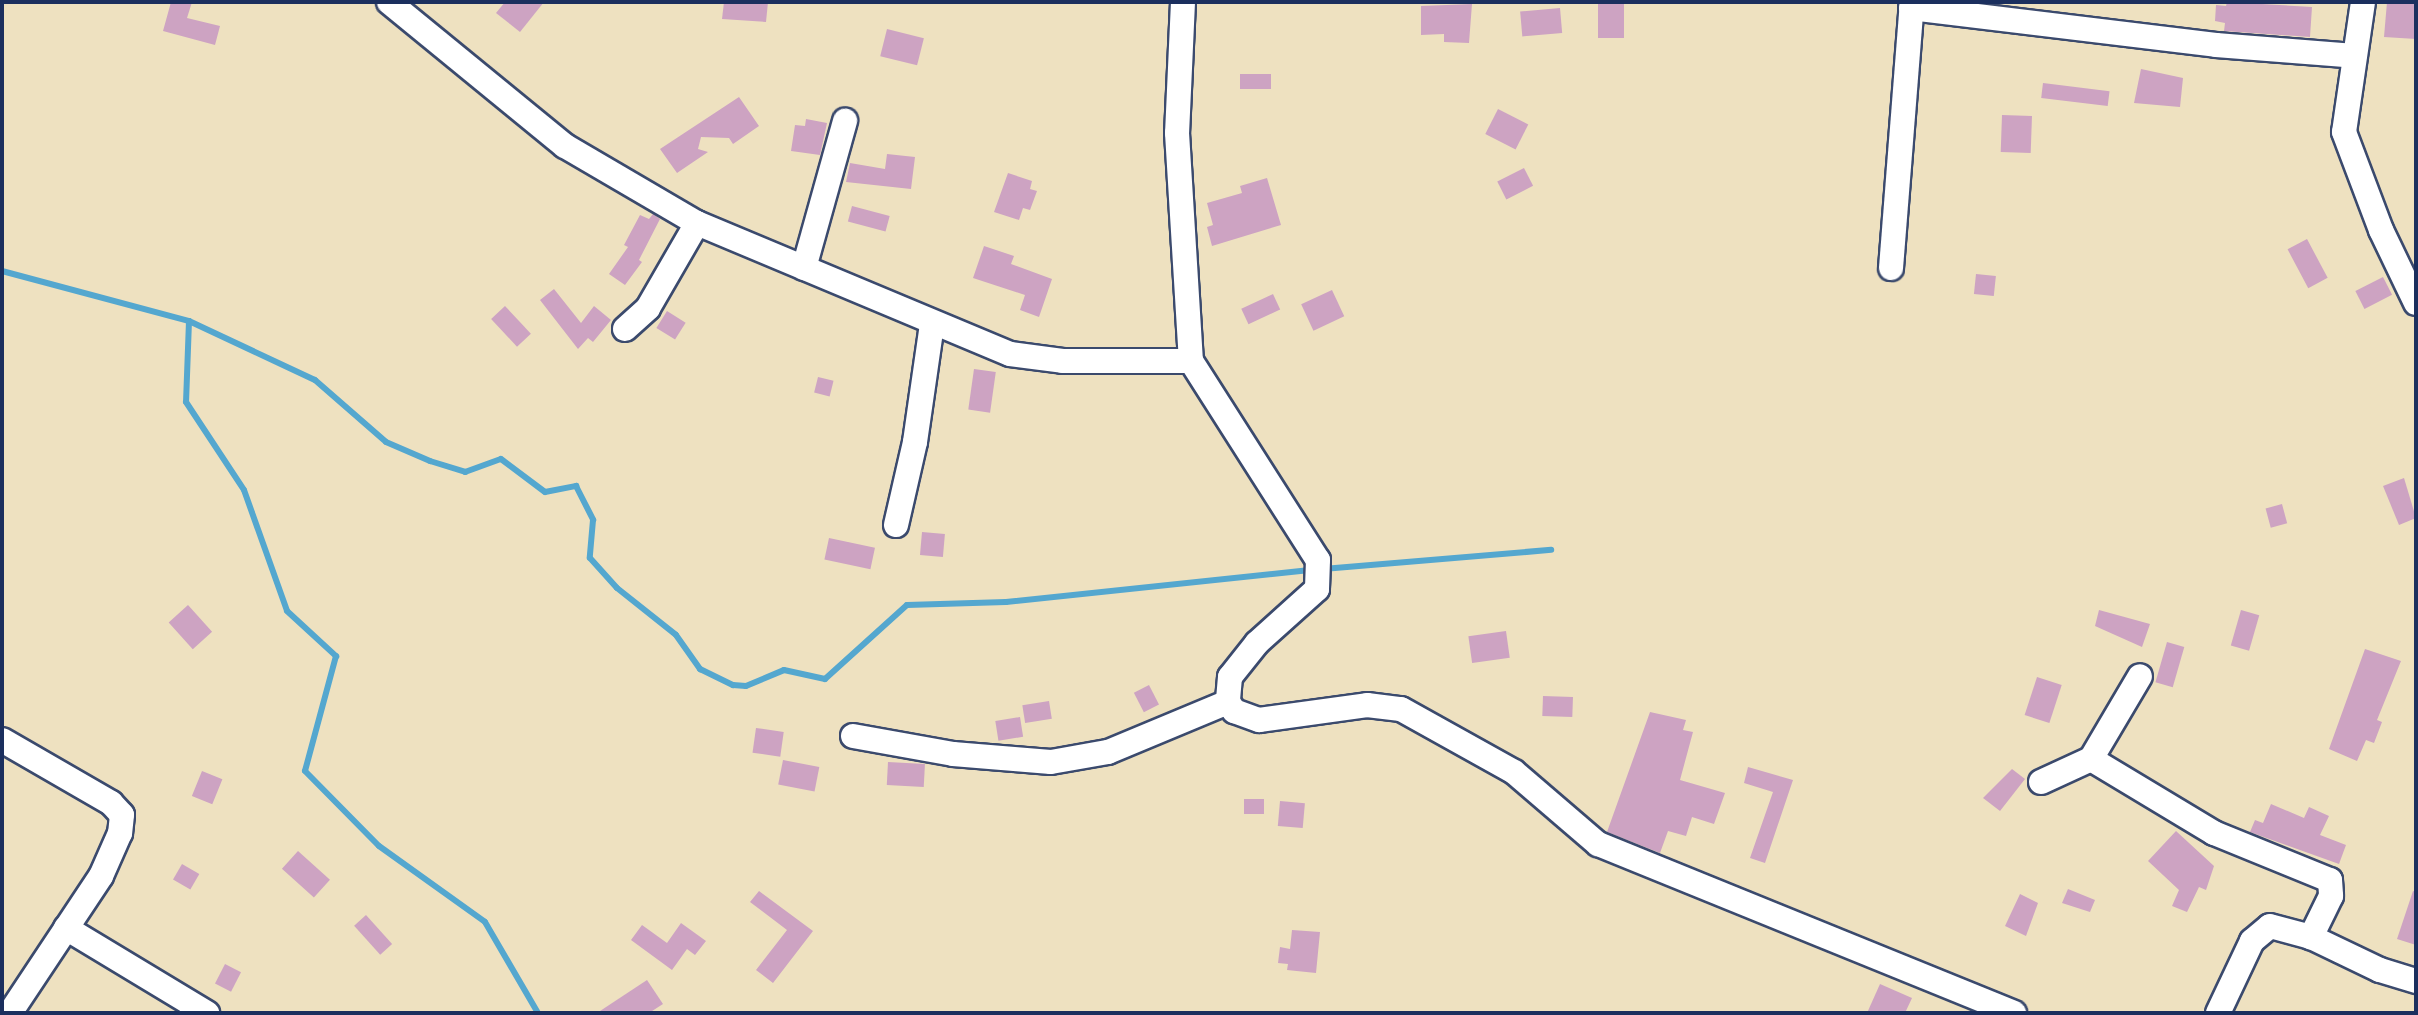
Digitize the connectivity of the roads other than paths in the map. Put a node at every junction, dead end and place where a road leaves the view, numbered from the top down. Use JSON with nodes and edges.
{"nodes":[{"id":1,"x":389,"y":2,"type":"edge"},
{"id":2,"x":1183,"y":2,"type":"edge"},
{"id":3,"x":2363,"y":2,"type":"edge"},
{"id":4,"x":1912,"y":5,"type":"edge"},
{"id":5,"x":2355,"y":56,"type":"junction"},
{"id":6,"x":845,"y":121,"type":"dead end"},
{"id":7,"x":697,"y":223,"type":"junction"},
{"id":8,"x":804,"y":268,"type":"junction"},
{"id":9,"x":1891,"y":268,"type":"dead end"},
{"id":10,"x":2416,"y":303,"type":"edge"},
{"id":11,"x":933,"y":324,"type":"junction"},
{"id":12,"x":625,"y":329,"type":"dead end"},
{"id":13,"x":1191,"y":361,"type":"junction"},
{"id":14,"x":896,"y":525,"type":"dead end"},
{"id":15,"x":2140,"y":676,"type":"dead end"},
{"id":16,"x":1228,"y":702,"type":"junction"},
{"id":17,"x":853,"y":736,"type":"dead end"},
{"id":18,"x":2,"y":740,"type":"edge"},
{"id":19,"x":2091,"y":759,"type":"junction"},
{"id":20,"x":2041,"y":782,"type":"dead end"},
{"id":21,"x":66,"y":928,"type":"junction"},
{"id":22,"x":2311,"y":937,"type":"junction"},
{"id":23,"x":2416,"y":981,"type":"edge"},
{"id":24,"x":10,"y":1013,"type":"edge"},
{"id":25,"x":207,"y":1013,"type":"edge"},
{"id":26,"x":2014,"y":1013,"type":"edge"},
{"id":27,"x":2218,"y":1013,"type":"edge"}],
"edges":[{"from":1,"to":7,"type":"street"},
{"from":2,"to":13,"type":"street"},
{"from":3,"to":5,"type":"street"},
{"from":4,"to":5,"type":"street"},
{"from":4,"to":9,"type":"street"},
{"from":5,"to":10,"type":"street"},
{"from":6,"to":8,"type":"street"},
{"from":7,"to":8,"type":"street"},
{"from":7,"to":12,"type":"street"},
{"from":8,"to":11,"type":"street"},
{"from":11,"to":13,"type":"street"},
{"from":11,"to":14,"type":"street"},
{"from":13,"to":16,"type":"street"},
{"from":15,"to":19,"type":"street"},
{"from":16,"to":17,"type":"street"},
{"from":16,"to":26,"type":"street"},
{"from":18,"to":21,"type":"street"},
{"from":19,"to":20,"type":"street"},
{"from":19,"to":22,"type":"street"},
{"from":21,"to":24,"type":"street"},
{"from":21,"to":25,"type":"street"},
{"from":22,"to":23,"type":"street"},
{"from":22,"to":27,"type":"street"}]}
